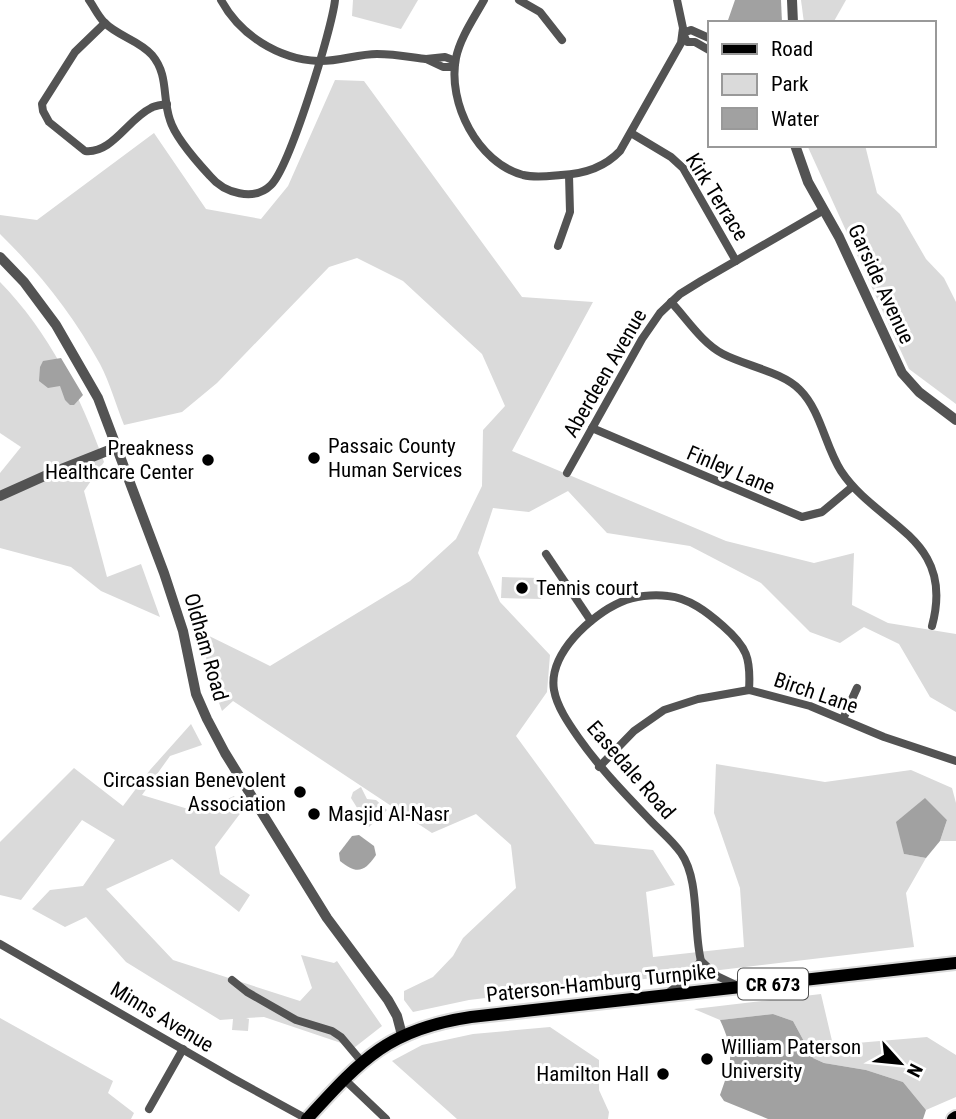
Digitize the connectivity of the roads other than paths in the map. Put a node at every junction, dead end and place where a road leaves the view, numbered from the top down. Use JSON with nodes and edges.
{"nodes":[{"id":1,"x":89,"y":0,"type":"edge"},
{"id":2,"x":221,"y":0,"type":"edge"},
{"id":3,"x":335,"y":0,"type":"edge"},
{"id":4,"x":484,"y":0,"type":"edge"},
{"id":5,"x":520,"y":0,"type":"edge"},
{"id":6,"x":677,"y":0,"type":"edge"},
{"id":7,"x":792,"y":0,"type":"edge"},
{"id":8,"x":793,"y":21,"type":"edge"},
{"id":9,"x":104,"y":23,"type":"junction"},
{"id":10,"x":683,"y":33,"type":"junction"},
{"id":11,"x":708,"y":38,"type":"edge"},
{"id":12,"x":562,"y":40,"type":"dead end"},
{"id":13,"x":708,"y":49,"type":"edge"},
{"id":14,"x":319,"y":61,"type":"junction"},
{"id":15,"x":455,"y":64,"type":"junction"},
{"id":16,"x":167,"y":104,"type":"junction"},
{"id":17,"x":631,"y":133,"type":"junction"},
{"id":18,"x":796,"y":147,"type":"edge"},
{"id":19,"x":569,"y":175,"type":"junction"},
{"id":20,"x":824,"y":210,"type":"junction"},
{"id":21,"x":558,"y":246,"type":"dead end"},
{"id":22,"x":0,"y":257,"type":"edge"},
{"id":23,"x":736,"y":261,"type":"junction"},
{"id":24,"x":671,"y":302,"type":"junction"},
{"id":25,"x":956,"y":420,"type":"edge"},
{"id":26,"x":592,"y":428,"type":"junction"},
{"id":27,"x":117,"y":447,"type":"junction"},
{"id":28,"x":567,"y":473,"type":"dead end"},
{"id":29,"x":852,"y":487,"type":"junction"},
{"id":30,"x":0,"y":496,"type":"edge"},
{"id":31,"x":545,"y":554,"type":"dead end"},
{"id":32,"x":591,"y":621,"type":"junction"},
{"id":33,"x":932,"y":625,"type":"dead end"},
{"id":34,"x":857,"y":688,"type":"dead end"},
{"id":35,"x":749,"y":690,"type":"junction"},
{"id":36,"x":843,"y":719,"type":"junction"},
{"id":37,"x":956,"y":761,"type":"edge"},
{"id":38,"x":599,"y":767,"type":"junction"},
{"id":39,"x":0,"y":944,"type":"edge"},
{"id":40,"x":956,"y":956,"type":"edge"},
{"id":41,"x":701,"y":961,"type":"junction"},
{"id":42,"x":956,"y":963,"type":"edge"},
{"id":43,"x":931,"y":964,"type":"junction"},
{"id":44,"x":232,"y":981,"type":"dead end"},
{"id":45,"x":741,"y":988,"type":"junction"},
{"id":46,"x":663,"y":996,"type":"junction"},
{"id":47,"x":402,"y":1035,"type":"junction"},
{"id":48,"x":183,"y":1049,"type":"junction"},
{"id":49,"x":362,"y":1062,"type":"junction"},
{"id":50,"x":344,"y":1079,"type":"junction"},
{"id":51,"x":149,"y":1109,"type":"dead end"},
{"id":52,"x":307,"y":1119,"type":"edge"},
{"id":53,"x":386,"y":1119,"type":"edge"}],
"edges":[{"from":1,"to":9,"type":"street"},
{"from":2,"to":14,"type":"street"},
{"from":3,"to":14,"type":"street"},
{"from":4,"to":15,"type":"street"},
{"from":5,"to":12,"type":"street"},
{"from":6,"to":10,"type":"street"},
{"from":7,"to":8,"type":"street"},
{"from":9,"to":16,"type":"street"},
{"from":9,"to":16,"type":"street"},
{"from":10,"to":11,"type":"street"},
{"from":10,"to":13,"type":"street"},
{"from":10,"to":17,"type":"street"},
{"from":14,"to":15,"type":"street"},
{"from":14,"to":16,"type":"street"},
{"from":15,"to":19,"type":"street"},
{"from":17,"to":19,"type":"street"},
{"from":17,"to":23,"type":"street","name":"Kirk Terrace"},
{"from":18,"to":20,"type":"street","name":"Garside Avenue"},
{"from":19,"to":21,"type":"street"},
{"from":20,"to":23,"type":"street","name":"Aberdeen Avenue"},
{"from":20,"to":25,"type":"street","name":"Garside Avenue"},
{"from":22,"to":27,"type":"street","name":"Oldham Road"},
{"from":23,"to":24,"type":"street","name":"Aberdeen Avenue"},
{"from":24,"to":26,"type":"street","name":"Aberdeen Avenue"},
{"from":24,"to":29,"type":"street"},
{"from":26,"to":28,"type":"street","name":"Aberdeen Avenue"},
{"from":26,"to":29,"type":"street","name":"Finley Lane"},
{"from":27,"to":30,"type":"street"},
{"from":27,"to":47,"type":"street","name":"Oldham Road"},
{"from":29,"to":33,"type":"street"},
{"from":31,"to":32,"type":"street"},
{"from":32,"to":35,"type":"street","name":"Easedale Road"},
{"from":32,"to":38,"type":"street","name":"Easedale Road"},
{"from":34,"to":36,"type":"street"},
{"from":35,"to":36,"type":"street","name":"Birch Lane"},
{"from":35,"to":38,"type":"street","name":"Birch Lane"},
{"from":36,"to":37,"type":"street","name":"Birch Lane"},
{"from":38,"to":41,"type":"street","name":"Easedale Road"},
{"from":39,"to":48,"type":"street","name":"Minns Avenue"},
{"from":40,"to":43,"type":"main road","name":"Paterson-Hamburg Turnpike","number":"CR 673"},
{"from":41,"to":45,"type":"street"},
{"from":41,"to":46,"type":"street"},
{"from":42,"to":43,"type":"main road","name":"Paterson-Hamburg Turnpike"},
{"from":43,"to":45,"type":"main road","name":"Paterson-Hamburg Turnpike","number":"CR 673"},
{"from":44,"to":49,"type":"street"},
{"from":45,"to":46,"type":"main road","name":"Paterson-Hamburg Turnpike","number":"CR 673"},
{"from":46,"to":47,"type":"main road","name":"Paterson-Hamburg Turnpike","number":"CR 673"},
{"from":47,"to":49,"type":"main road","number":"CR 673"},
{"from":48,"to":51,"type":"street"},
{"from":48,"to":52,"type":"street","name":"Minns Avenue"},
{"from":49,"to":50,"type":"main road","number":"CR 673"},
{"from":50,"to":52,"type":"main road","number":"CR 673"},
{"from":50,"to":53,"type":"street"}]}
